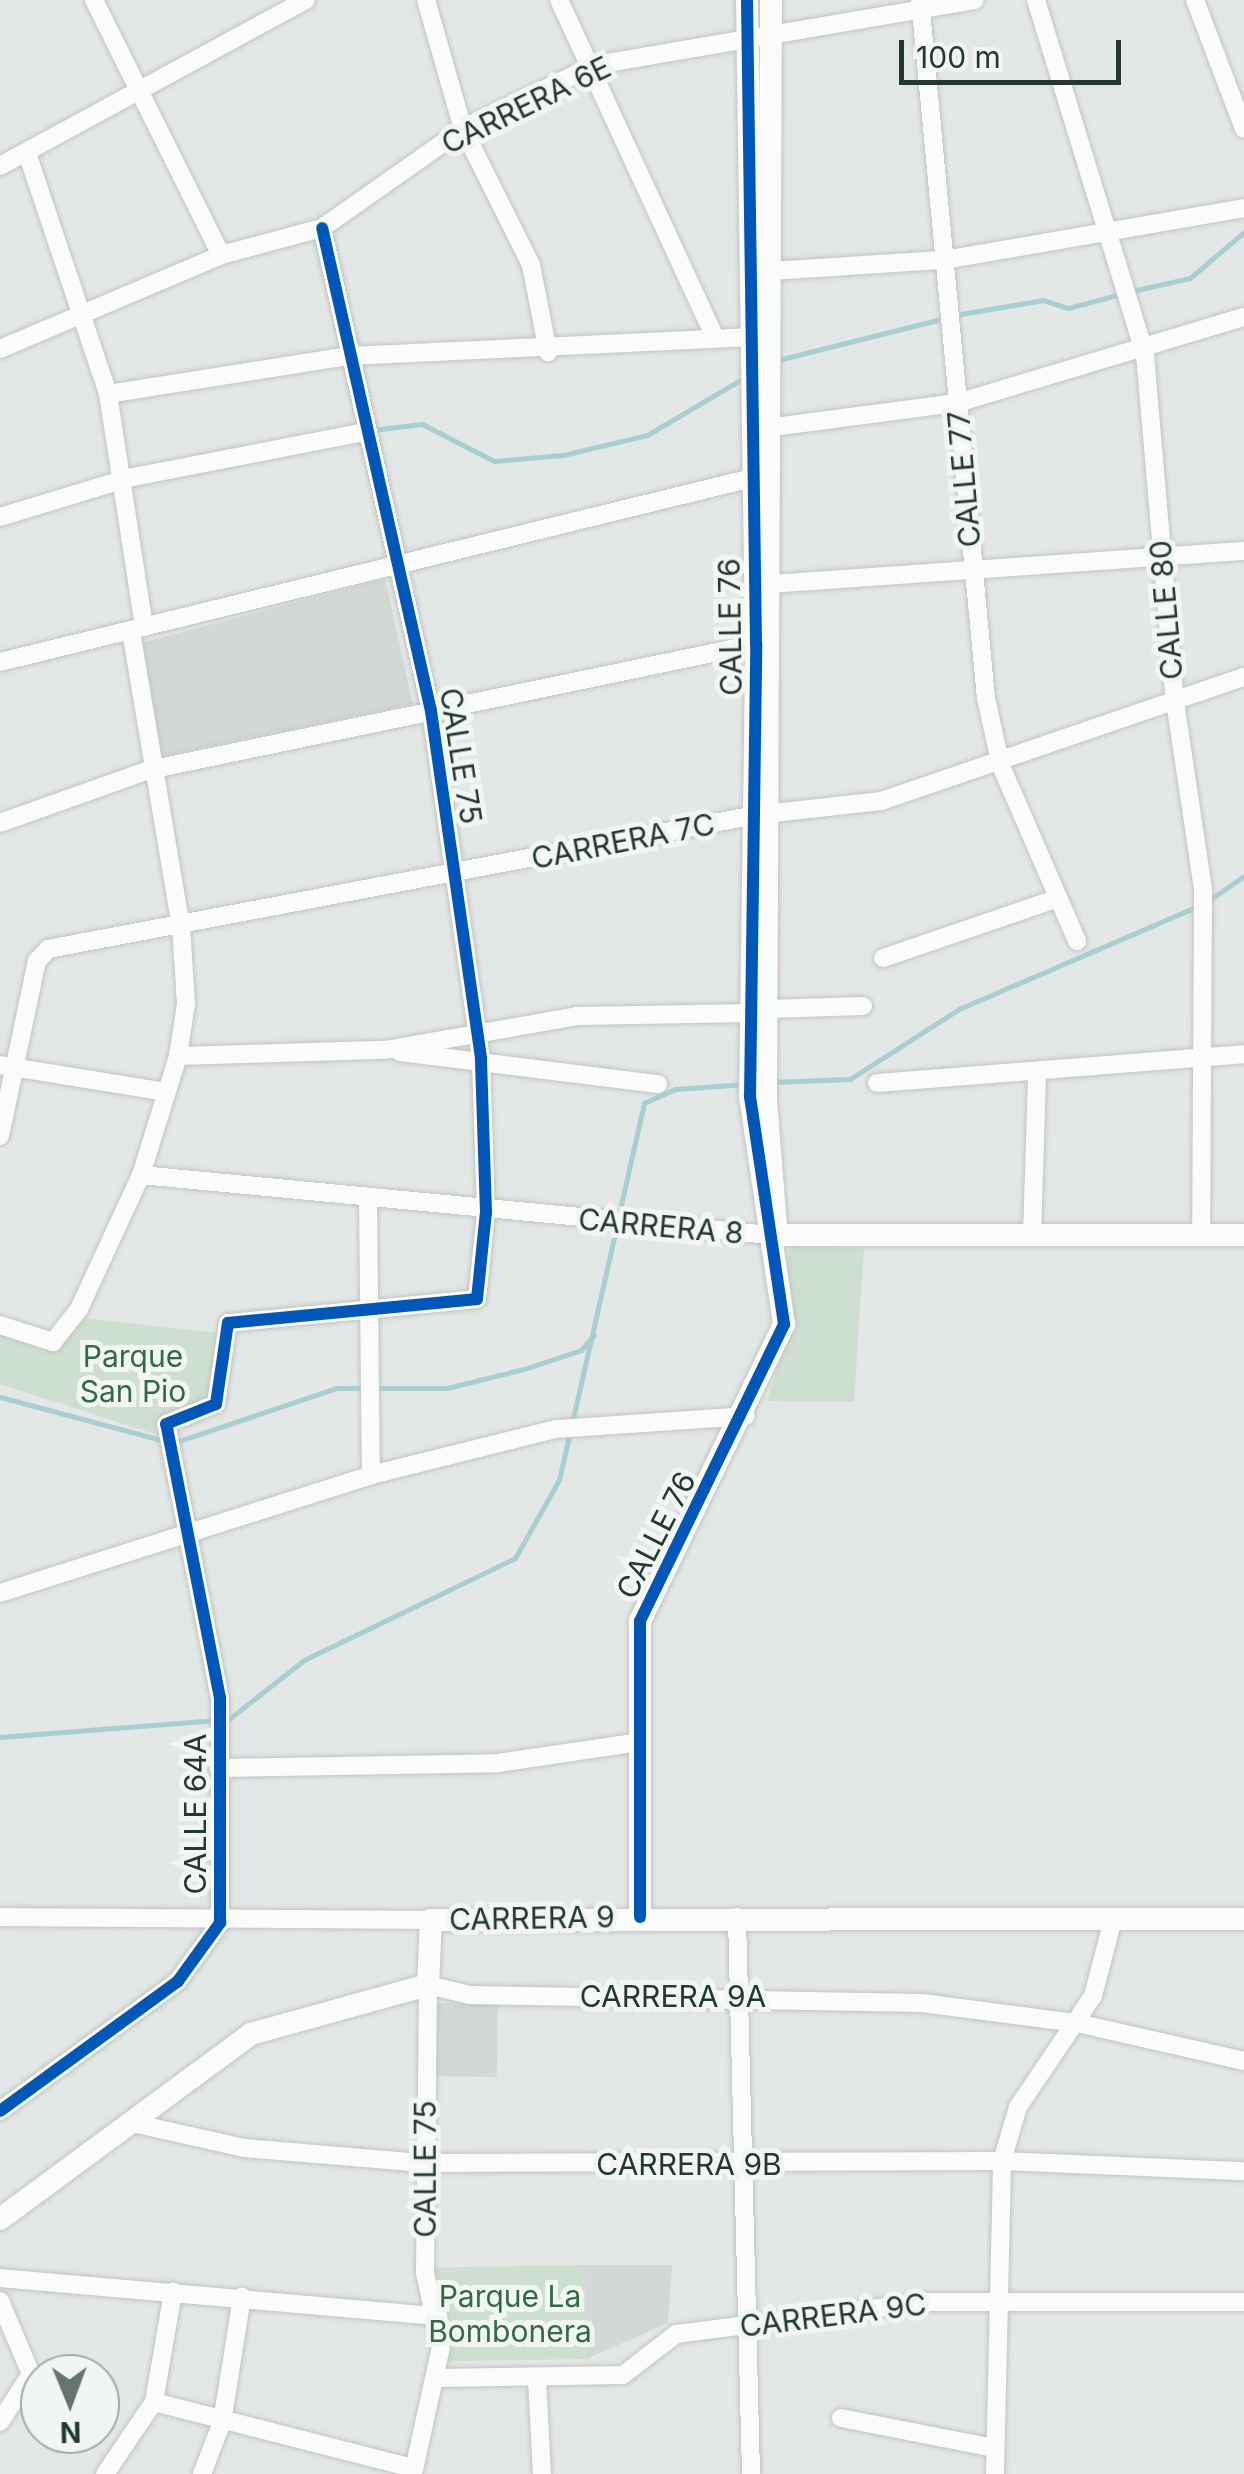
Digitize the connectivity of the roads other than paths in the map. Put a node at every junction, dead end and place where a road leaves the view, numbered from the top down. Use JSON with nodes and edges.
{"nodes":[{"id":1,"x":94,"y":0,"type":"edge"},
{"id":2,"x":306,"y":0,"type":"edge"},
{"id":3,"x":426,"y":0,"type":"edge"},
{"id":4,"x":559,"y":0,"type":"edge"},
{"id":5,"x":747,"y":0,"type":"edge"},
{"id":6,"x":770,"y":0,"type":"edge"},
{"id":7,"x":974,"y":0,"type":"edge"},
{"id":8,"x":1036,"y":0,"type":"edge"},
{"id":9,"x":1195,"y":0,"type":"edge"},
{"id":10,"x":921,"y":7,"type":"edge"},
{"id":11,"x":758,"y":31,"type":"junction"},
{"id":12,"x":595,"y":65,"type":"junction"},
{"id":13,"x":135,"y":94,"type":"junction"},
{"id":14,"x":463,"y":128,"type":"junction"},
{"id":15,"x":1244,"y":129,"type":"edge"},
{"id":16,"x":27,"y":153,"type":"junction"},
{"id":17,"x":0,"y":166,"type":"edge"},
{"id":18,"x":1244,"y":208,"type":"edge"},
{"id":19,"x":322,"y":228,"type":"junction"},
{"id":20,"x":1115,"y":236,"type":"junction"},
{"id":21,"x":220,"y":255,"type":"junction"},
{"id":22,"x":944,"y":260,"type":"junction"},
{"id":23,"x":772,"y":272,"type":"junction"},
{"id":24,"x":83,"y":308,"type":"junction"},
{"id":25,"x":1244,"y":318,"type":"edge"},
{"id":26,"x":750,"y":336,"type":"junction"},
{"id":27,"x":716,"y":338,"type":"junction"},
{"id":28,"x":0,"y":348,"type":"edge"},
{"id":29,"x":548,"y":352,"type":"junction"},
{"id":30,"x":1146,"y":354,"type":"junction"},
{"id":31,"x":348,"y":356,"type":"junction"},
{"id":32,"x":108,"y":394,"type":"junction"},
{"id":33,"x":958,"y":403,"type":"junction"},
{"id":34,"x":774,"y":426,"type":"junction"},
{"id":35,"x":364,"y":432,"type":"junction"},
{"id":36,"x":128,"y":478,"type":"junction"},
{"id":37,"x":752,"y":478,"type":"junction"},
{"id":38,"x":0,"y":517,"type":"edge"},
{"id":39,"x":1244,"y":551,"type":"edge"},
{"id":40,"x":1161,"y":559,"type":"junction"},
{"id":41,"x":396,"y":566,"type":"junction"},
{"id":42,"x":973,"y":574,"type":"junction"},
{"id":43,"x":763,"y":585,"type":"junction"},
{"id":44,"x":137,"y":628,"type":"junction"},
{"id":45,"x":756,"y":644,"type":"junction"},
{"id":46,"x":0,"y":662,"type":"edge"},
{"id":47,"x":1244,"y":677,"type":"edge"},
{"id":48,"x":1174,"y":695,"type":"junction"},
{"id":49,"x":430,"y":711,"type":"junction"},
{"id":50,"x":1001,"y":766,"type":"junction"},
{"id":51,"x":149,"y":770,"type":"junction"},
{"id":52,"x":764,"y":814,"type":"junction"},
{"id":53,"x":0,"y":823,"type":"edge"},
{"id":54,"x":454,"y":874,"type":"junction"},
{"id":55,"x":1058,"y":898,"type":"junction"},
{"id":56,"x":182,"y":927,"type":"junction"},
{"id":57,"x":1077,"y":941,"type":"dead end"},
{"id":58,"x":883,"y":958,"type":"dead end"},
{"id":59,"x":863,"y":1006,"type":"dead end"},
{"id":60,"x":759,"y":1011,"type":"junction"},
{"id":61,"x":476,"y":1027,"type":"junction"},
{"id":62,"x":385,"y":1050,"type":"junction"},
{"id":63,"x":1244,"y":1054,"type":"edge"},
{"id":64,"x":1202,"y":1055,"type":"junction"},
{"id":65,"x":178,"y":1056,"type":"junction"},
{"id":66,"x":481,"y":1058,"type":"junction"},
{"id":67,"x":7,"y":1066,"type":"edge"},
{"id":68,"x":1037,"y":1074,"type":"junction"},
{"id":69,"x":877,"y":1083,"type":"dead end"},
{"id":70,"x":658,"y":1084,"type":"dead end"},
{"id":71,"x":166,"y":1092,"type":"junction"},
{"id":72,"x":0,"y":1136,"type":"edge"},
{"id":73,"x":141,"y":1176,"type":"junction"},
{"id":74,"x":368,"y":1199,"type":"junction"},
{"id":75,"x":486,"y":1212,"type":"junction"},
{"id":76,"x":1032,"y":1236,"type":"junction"},
{"id":77,"x":1201,"y":1236,"type":"junction"},
{"id":78,"x":1244,"y":1236,"type":"edge"},
{"id":79,"x":773,"y":1241,"type":"junction"},
{"id":80,"x":370,"y":1312,"type":"junction"},
{"id":81,"x":0,"y":1325,"type":"edge"},
{"id":82,"x":746,"y":1416,"type":"junction"},
{"id":83,"x":371,"y":1475,"type":"junction"},
{"id":84,"x":186,"y":1541,"type":"junction"},
{"id":85,"x":0,"y":1593,"type":"edge"},
{"id":86,"x":640,"y":1742,"type":"junction"},
{"id":87,"x":219,"y":1768,"type":"junction"},
{"id":88,"x":0,"y":1917,"type":"edge"},
{"id":89,"x":640,"y":1917,"type":"junction"},
{"id":90,"x":736,"y":1917,"type":"junction"},
{"id":91,"x":1113,"y":1919,"type":"junction"},
{"id":92,"x":431,"y":1920,"type":"junction"},
{"id":93,"x":1244,"y":1920,"type":"edge"},
{"id":94,"x":220,"y":1923,"type":"junction"},
{"id":95,"x":428,"y":1986,"type":"junction"},
{"id":96,"x":738,"y":1994,"type":"junction"},
{"id":97,"x":1078,"y":2023,"type":"junction"},
{"id":98,"x":1244,"y":2061,"type":"edge"},
{"id":99,"x":2,"y":2104,"type":"edge"},
{"id":100,"x":137,"y":2124,"type":"junction"},
{"id":101,"x":1002,"y":2161,"type":"junction"},
{"id":102,"x":424,"y":2162,"type":"junction"},
{"id":103,"x":742,"y":2165,"type":"junction"},
{"id":104,"x":1244,"y":2171,"type":"edge"},
{"id":105,"x":0,"y":2218,"type":"edge"},
{"id":106,"x":0,"y":2278,"type":"edge"},
{"id":107,"x":174,"y":2292,"type":"junction"},
{"id":108,"x":242,"y":2297,"type":"junction"},
{"id":109,"x":997,"y":2300,"type":"junction"},
{"id":110,"x":0,"y":2301,"type":"edge"},
{"id":111,"x":1244,"y":2302,"type":"edge"},
{"id":112,"x":438,"y":2316,"type":"junction"},
{"id":113,"x":743,"y":2326,"type":"junction"},
{"id":114,"x":436,"y":2378,"type":"junction"},
{"id":115,"x":537,"y":2379,"type":"junction"},
{"id":116,"x":154,"y":2402,"type":"junction"},
{"id":117,"x":841,"y":2418,"type":"dead end"},
{"id":118,"x":0,"y":2422,"type":"edge"},
{"id":119,"x":222,"y":2422,"type":"junction"},
{"id":120,"x":994,"y":2448,"type":"junction"},
{"id":121,"x":412,"y":2471,"type":"edge"},
{"id":122,"x":105,"y":2474,"type":"edge"},
{"id":123,"x":202,"y":2474,"type":"edge"},
{"id":124,"x":542,"y":2474,"type":"edge"},
{"id":125,"x":751,"y":2474,"type":"edge"},
{"id":126,"x":995,"y":2474,"type":"edge"}],
"edges":[{"from":1,"to":13,"type":"street"},
{"from":2,"to":13,"type":"street"},
{"from":3,"to":14,"type":"street"},
{"from":4,"to":12,"type":"street"},
{"from":5,"to":11,"type":"street","name":"CALLE 76"},
{"from":6,"to":11,"type":"street","name":"CALLE 76"},
{"from":7,"to":10,"type":"street","name":"CARRERA 6E"},
{"from":8,"to":20,"type":"street","name":"CALLE 80"},
{"from":9,"to":15,"type":"street"},
{"from":10,"to":11,"type":"street","name":"CARRERA 6E"},
{"from":10,"to":22,"type":"street","name":"CALLE 77"},
{"from":11,"to":12,"type":"street","name":"CARRERA 6E"},
{"from":11,"to":23,"type":"street","name":"CALLE 76"},
{"from":11,"to":26,"type":"street","name":"CALLE 76"},
{"from":12,"to":14,"type":"street","name":"CARRERA 6E"},
{"from":12,"to":27,"type":"street"},
{"from":13,"to":16,"type":"street"},
{"from":13,"to":21,"type":"street"},
{"from":14,"to":19,"type":"street","name":"CARRERA 6E"},
{"from":14,"to":29,"type":"street"},
{"from":16,"to":17,"type":"street"},
{"from":16,"to":24,"type":"street"},
{"from":18,"to":20,"type":"street"},
{"from":19,"to":21,"type":"street","name":"CARRERA 6E"},
{"from":19,"to":31,"type":"street","name":"CALLE 75"},
{"from":20,"to":22,"type":"street"},
{"from":20,"to":30,"type":"street","name":"CALLE 80"},
{"from":21,"to":24,"type":"street","name":"CARRERA 6E"},
{"from":22,"to":23,"type":"street"},
{"from":22,"to":33,"type":"street","name":"CALLE 77"},
{"from":23,"to":34,"type":"street","name":"CALLE 76"},
{"from":24,"to":28,"type":"street","name":"CARRERA 6E"},
{"from":24,"to":32,"type":"street"},
{"from":25,"to":30,"type":"street"},
{"from":26,"to":27,"type":"street"},
{"from":26,"to":37,"type":"street","name":"CALLE 76"},
{"from":27,"to":29,"type":"street"},
{"from":29,"to":31,"type":"street"},
{"from":30,"to":33,"type":"street"},
{"from":30,"to":40,"type":"street","name":"CALLE 80"},
{"from":31,"to":32,"type":"street"},
{"from":31,"to":35,"type":"street","name":"CALLE 75"},
{"from":32,"to":36,"type":"street"},
{"from":33,"to":34,"type":"street"},
{"from":33,"to":42,"type":"street","name":"CALLE 77"},
{"from":34,"to":43,"type":"street","name":"CALLE 76"},
{"from":35,"to":36,"type":"street"},
{"from":35,"to":41,"type":"street","name":"CALLE 75"},
{"from":36,"to":38,"type":"street"},
{"from":36,"to":44,"type":"street"},
{"from":37,"to":41,"type":"street"},
{"from":37,"to":43,"type":"street","name":"CALLE 76"},
{"from":39,"to":40,"type":"street"},
{"from":40,"to":42,"type":"street"},
{"from":40,"to":48,"type":"street","name":"CALLE 80"},
{"from":41,"to":44,"type":"street"},
{"from":41,"to":49,"type":"street","name":"CALLE 75"},
{"from":42,"to":43,"type":"street"},
{"from":42,"to":50,"type":"street","name":"CALLE 77"},
{"from":43,"to":45,"type":"street","name":"CALLE 76"},
{"from":43,"to":52,"type":"street","name":"CALLE 76"},
{"from":44,"to":46,"type":"street"},
{"from":44,"to":51,"type":"street"},
{"from":45,"to":49,"type":"street"},
{"from":45,"to":52,"type":"street","name":"CALLE 76"},
{"from":47,"to":48,"type":"street","name":"CARRERA 7C"},
{"from":48,"to":50,"type":"street","name":"CARRERA 7C"},
{"from":48,"to":64,"type":"street","name":"CALLE 80"},
{"from":49,"to":51,"type":"street"},
{"from":49,"to":54,"type":"street","name":"CALLE 75"},
{"from":50,"to":52,"type":"street","name":"CARRERA 7C"},
{"from":50,"to":55,"type":"street","name":"CALLE 77"},
{"from":51,"to":53,"type":"street"},
{"from":51,"to":56,"type":"street"},
{"from":52,"to":54,"type":"street","name":"CARRERA 7C"},
{"from":52,"to":60,"type":"street","name":"CALLE 76"},
{"from":54,"to":56,"type":"street","name":"CARRERA 7C"},
{"from":54,"to":61,"type":"street","name":"CALLE 75"},
{"from":55,"to":57,"type":"street","name":"CALLE 77"},
{"from":55,"to":58,"type":"street"},
{"from":56,"to":65,"type":"street"},
{"from":56,"to":67,"type":"street","name":"CARRERA 7C"},
{"from":59,"to":60,"type":"street"},
{"from":60,"to":61,"type":"street"},
{"from":60,"to":79,"type":"street","name":"CALLE 76"},
{"from":61,"to":62,"type":"street"},
{"from":61,"to":66,"type":"street","name":"CALLE 75"},
{"from":62,"to":65,"type":"street"},
{"from":62,"to":66,"type":"street"},
{"from":63,"to":64,"type":"street"},
{"from":64,"to":68,"type":"street"},
{"from":64,"to":77,"type":"street","name":"CALLE 80"},
{"from":65,"to":71,"type":"street"},
{"from":66,"to":70,"type":"street"},
{"from":66,"to":75,"type":"street","name":"CALLE 75"},
{"from":67,"to":71,"type":"street"},
{"from":67,"to":72,"type":"street"},
{"from":68,"to":69,"type":"street"},
{"from":68,"to":76,"type":"street"},
{"from":71,"to":73,"type":"street"},
{"from":73,"to":74,"type":"street","name":"CARRERA 8"},
{"from":73,"to":81,"type":"street"},
{"from":74,"to":75,"type":"street","name":"CARRERA 8"},
{"from":74,"to":80,"type":"street"},
{"from":75,"to":79,"type":"street","name":"CARRERA 8"},
{"from":75,"to":80,"type":"street","name":"CALLE 75"},
{"from":76,"to":77,"type":"street","name":"CARRERA 8"},
{"from":76,"to":79,"type":"street","name":"CARRERA 8"},
{"from":77,"to":78,"type":"street","name":"CARRERA 8"},
{"from":79,"to":82,"type":"street","name":"CALLE 76"},
{"from":80,"to":83,"type":"street"},
{"from":80,"to":84,"type":"street","name":"CALLE 64A"},
{"from":82,"to":83,"type":"street"},
{"from":82,"to":86,"type":"street","name":"CALLE 76"},
{"from":83,"to":84,"type":"street"},
{"from":84,"to":85,"type":"street"},
{"from":84,"to":87,"type":"street","name":"CALLE 64A"},
{"from":86,"to":87,"type":"street"},
{"from":86,"to":89,"type":"street","name":"CALLE 76"},
{"from":87,"to":94,"type":"street","name":"CALLE 64A"},
{"from":88,"to":94,"type":"street","name":"CARRERA 9"},
{"from":89,"to":90,"type":"street","name":"CARRERA 9"},
{"from":89,"to":92,"type":"street","name":"CARRERA 9"},
{"from":90,"to":91,"type":"street","name":"CARRERA 9"},
{"from":90,"to":96,"type":"street"},
{"from":91,"to":93,"type":"street","name":"CARRERA 9"},
{"from":91,"to":97,"type":"street"},
{"from":92,"to":94,"type":"street","name":"CARRERA 9"},
{"from":92,"to":95,"type":"street","name":"CALLE 75"},
{"from":94,"to":99,"type":"street","name":"CALLE 64A"},
{"from":95,"to":96,"type":"street","name":"CARRERA 9A"},
{"from":95,"to":100,"type":"street","name":"CARRERA 9A"},
{"from":95,"to":102,"type":"street","name":"CALLE 75"},
{"from":96,"to":97,"type":"street","name":"CARRERA 9A"},
{"from":96,"to":103,"type":"street"},
{"from":97,"to":98,"type":"street","name":"CARRERA 9A"},
{"from":97,"to":101,"type":"street"},
{"from":100,"to":102,"type":"street","name":"CARRERA 9B"},
{"from":100,"to":105,"type":"street","name":"CARRERA 9A"},
{"from":101,"to":103,"type":"street","name":"CARRERA 9B"},
{"from":101,"to":104,"type":"street","name":"CARRERA 9B"},
{"from":101,"to":109,"type":"street"},
{"from":102,"to":103,"type":"street","name":"CARRERA 9B"},
{"from":102,"to":112,"type":"street","name":"CALLE 75"},
{"from":103,"to":113,"type":"street"},
{"from":106,"to":107,"type":"street"},
{"from":107,"to":108,"type":"street"},
{"from":107,"to":116,"type":"street"},
{"from":108,"to":112,"type":"street"},
{"from":108,"to":119,"type":"street"},
{"from":109,"to":111,"type":"street","name":"CARRERA 9C"},
{"from":109,"to":113,"type":"street","name":"CARRERA 9C"},
{"from":109,"to":120,"type":"street"},
{"from":110,"to":118,"type":"street"},
{"from":112,"to":114,"type":"street","name":"CALLE 75"},
{"from":113,"to":115,"type":"street","name":"CARRERA 9C"},
{"from":113,"to":125,"type":"street"},
{"from":114,"to":115,"type":"street","name":"CARRERA 9C"},
{"from":114,"to":121,"type":"street","name":"CALLE 75"},
{"from":115,"to":124,"type":"street"},
{"from":116,"to":119,"type":"street"},
{"from":116,"to":122,"type":"street"},
{"from":117,"to":120,"type":"street"},
{"from":119,"to":121,"type":"street"},
{"from":119,"to":123,"type":"street"},
{"from":120,"to":126,"type":"street"}]}
